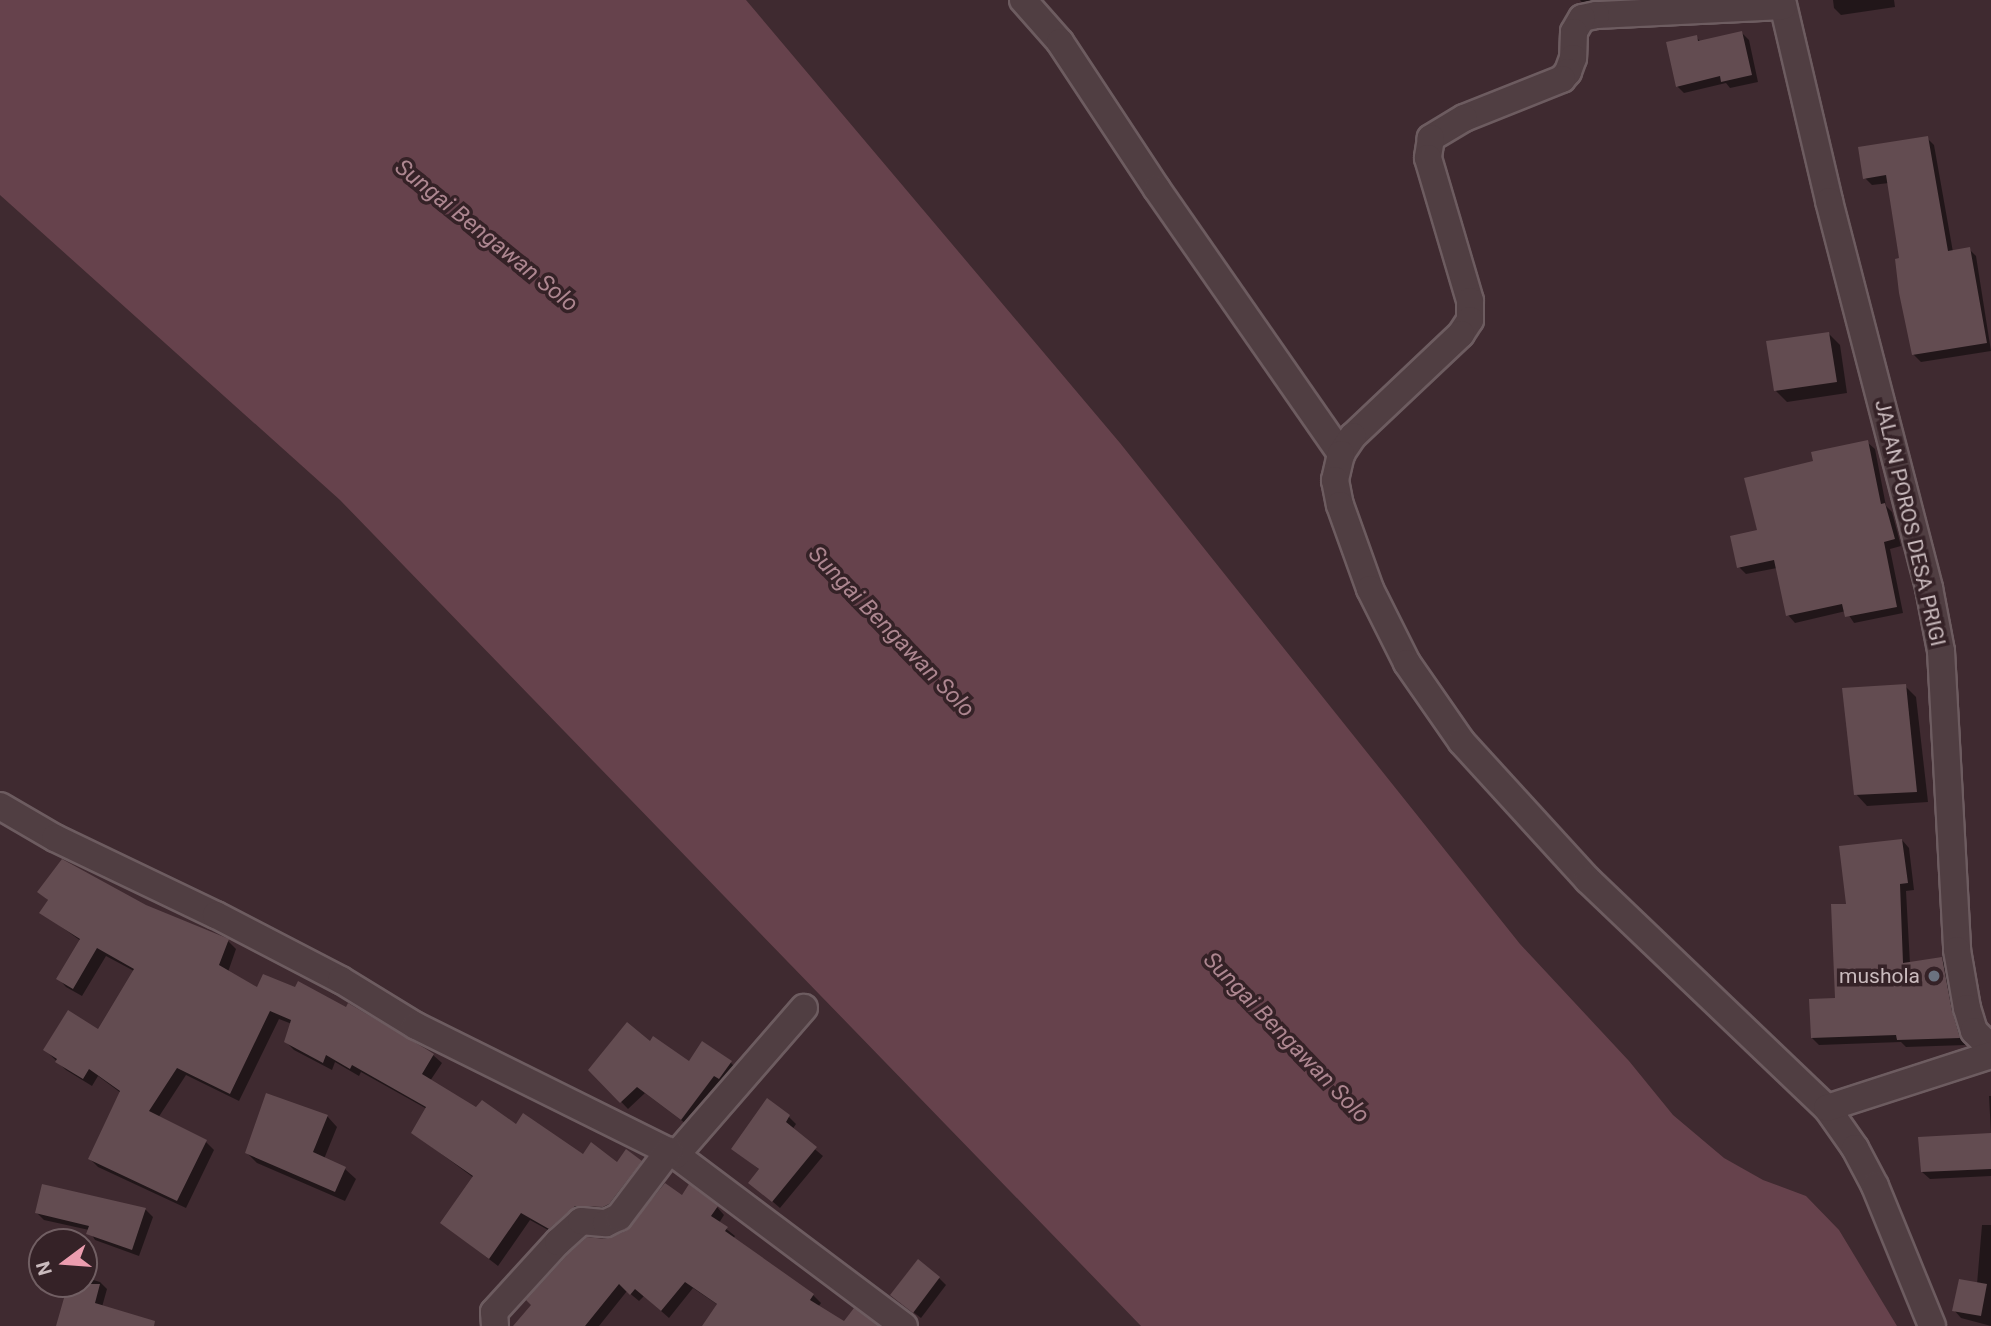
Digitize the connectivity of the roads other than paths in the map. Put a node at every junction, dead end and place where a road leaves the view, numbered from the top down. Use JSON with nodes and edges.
{"nodes":[{"id":1,"x":1023,"y":0,"type":"edge"},
{"id":2,"x":1783,"y":3,"type":"edge"},
{"id":3,"x":1341,"y":454,"type":"junction"},
{"id":4,"x":0,"y":806,"type":"edge"},
{"id":5,"x":804,"y":1008,"type":"dead end"},
{"id":6,"x":1991,"y":1048,"type":"edge"},
{"id":7,"x":1991,"y":1055,"type":"edge"},
{"id":8,"x":1827,"y":1108,"type":"junction"},
{"id":9,"x":673,"y":1153,"type":"junction"},
{"id":10,"x":495,"y":1326,"type":"edge"},
{"id":11,"x":904,"y":1326,"type":"edge"},
{"id":12,"x":1932,"y":1326,"type":"edge"}],
"edges":[{"from":1,"to":3,"type":"street"},
{"from":2,"to":3,"type":"street"},
{"from":2,"to":6,"type":"street","name":"JALAN POROS DESA PRIGI"},
{"from":3,"to":8,"type":"street"},
{"from":4,"to":9,"type":"street"},
{"from":5,"to":9,"type":"street"},
{"from":7,"to":8,"type":"street"},
{"from":8,"to":12,"type":"street"},
{"from":9,"to":10,"type":"street"},
{"from":9,"to":11,"type":"street"}]}
